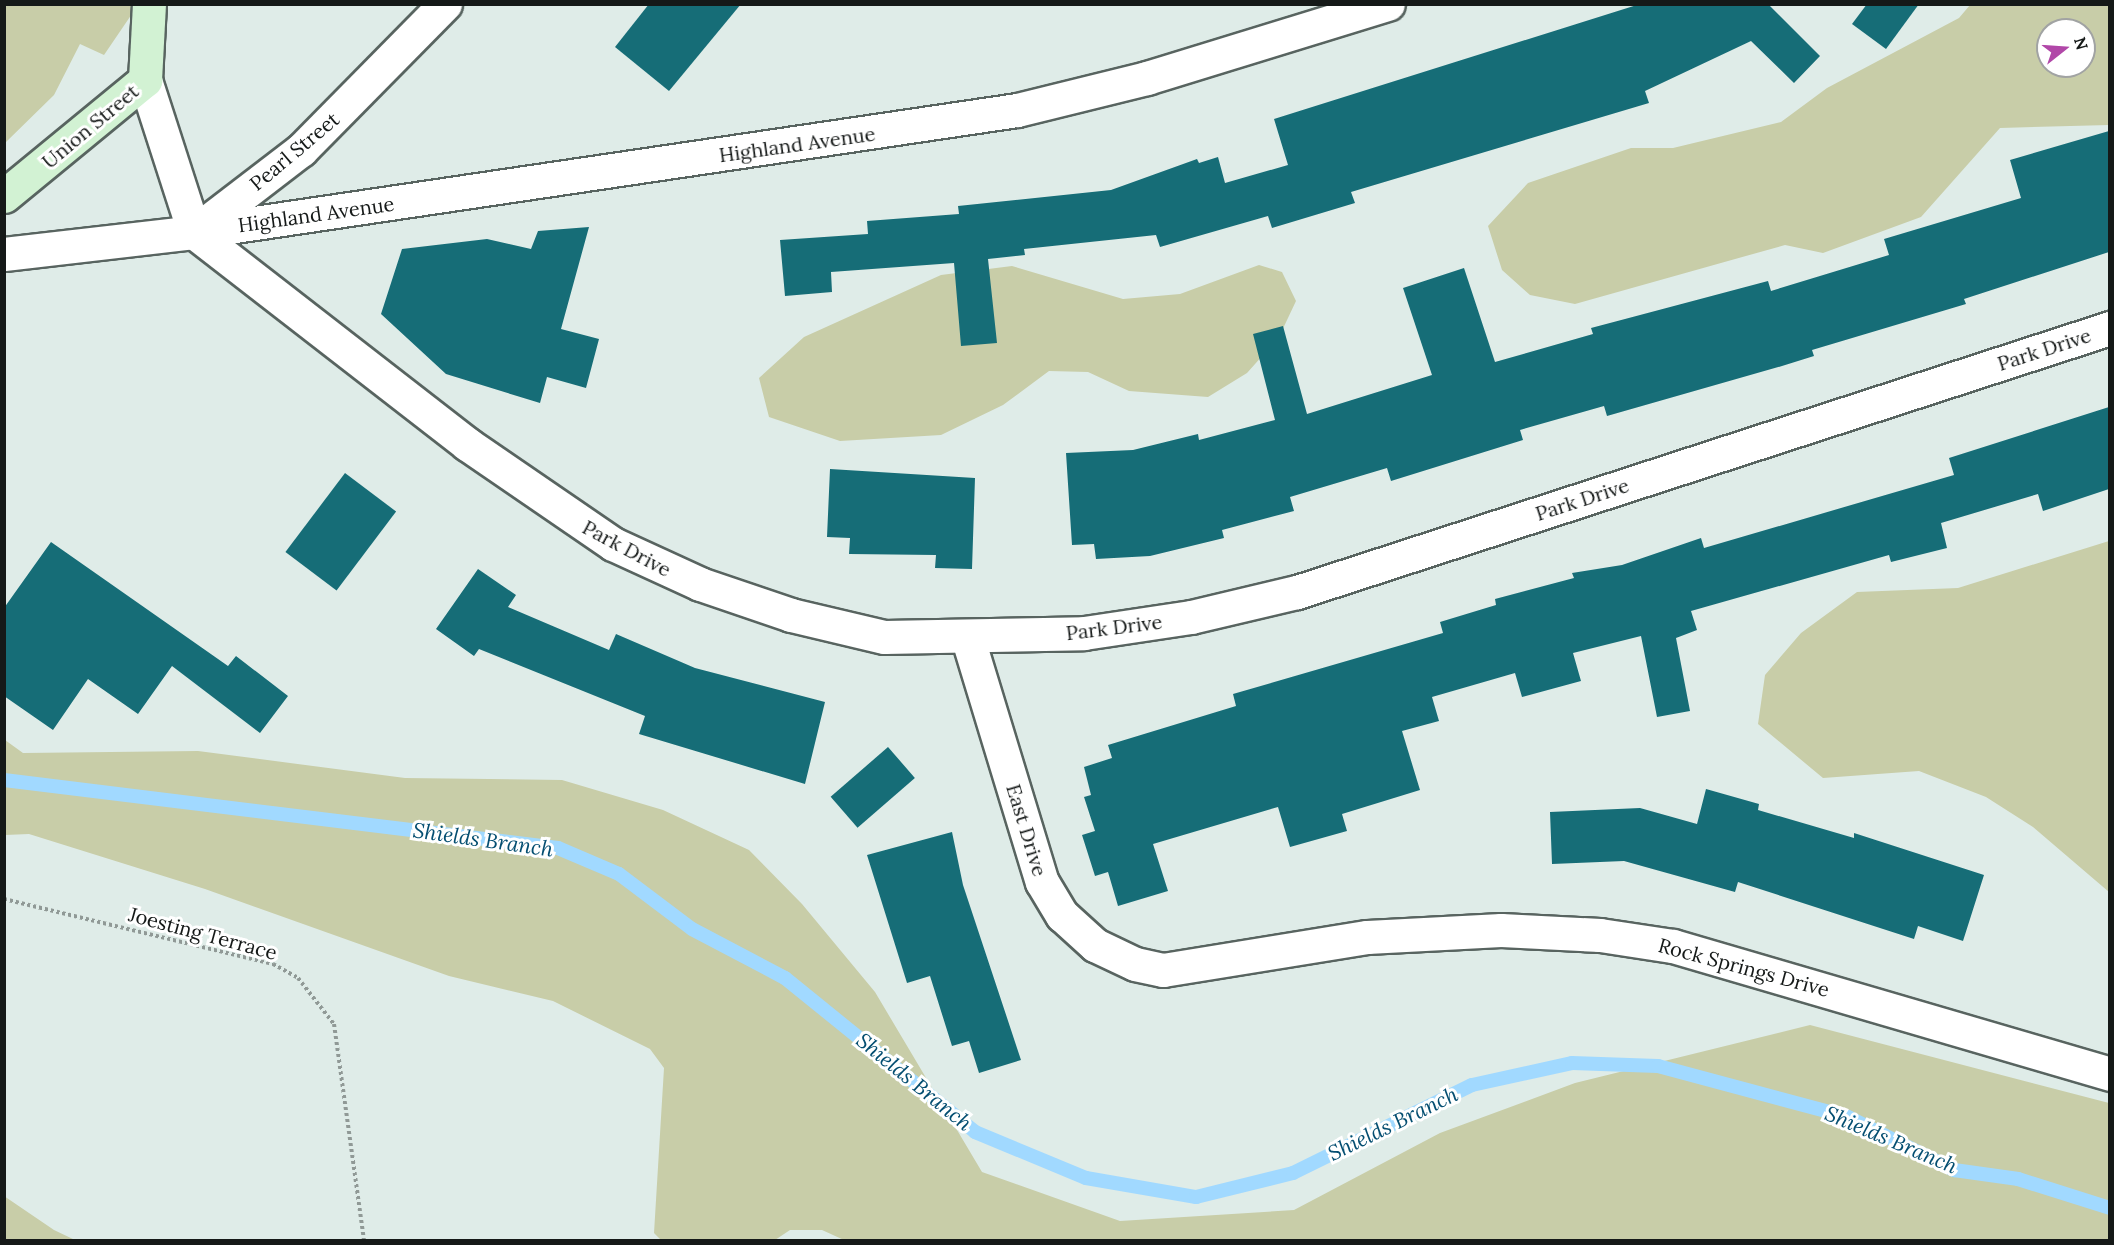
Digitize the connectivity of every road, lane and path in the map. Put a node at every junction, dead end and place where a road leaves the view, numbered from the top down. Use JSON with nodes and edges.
{"nodes":[{"id":1,"x":149,"y":4,"type":"edge"},
{"id":2,"x":445,"y":4,"type":"edge"},
{"id":3,"x":1388,"y":4,"type":"edge"},
{"id":4,"x":145,"y":80,"type":"junction"},
{"id":5,"x":4,"y":196,"type":"edge"},
{"id":6,"x":194,"y":232,"type":"junction"},
{"id":7,"x":4,"y":254,"type":"edge"},
{"id":8,"x":2109,"y":328,"type":"edge"},
{"id":9,"x":968,"y":639,"type":"junction"},
{"id":10,"x":4,"y":899,"type":"edge"},
{"id":11,"x":1367,"y":937,"type":"joint"},
{"id":12,"x":2109,"y":1074,"type":"edge"},
{"id":13,"x":364,"y":1240,"type":"edge"}],
"edges":[{"from":1,"to":4,"type":"street","name":"Union Street"},
{"from":2,"to":6,"type":"street","name":"Pearl Street"},
{"from":3,"to":6,"type":"street","name":"Highland Avenue"},
{"from":4,"to":5,"type":"street","name":"Union Street"},
{"from":4,"to":6,"type":"street"},
{"from":6,"to":7,"type":"street"},
{"from":6,"to":9,"type":"street","name":"Park Drive"},
{"from":8,"to":9,"type":"street","name":"Park Drive"},
{"from":9,"to":11,"type":"street","name":"East Drive"},
{"from":10,"to":13,"type":"path","name":"Joesting Terrace"},
{"from":11,"to":12,"type":"street","name":"Rock Springs Drive"}]}
